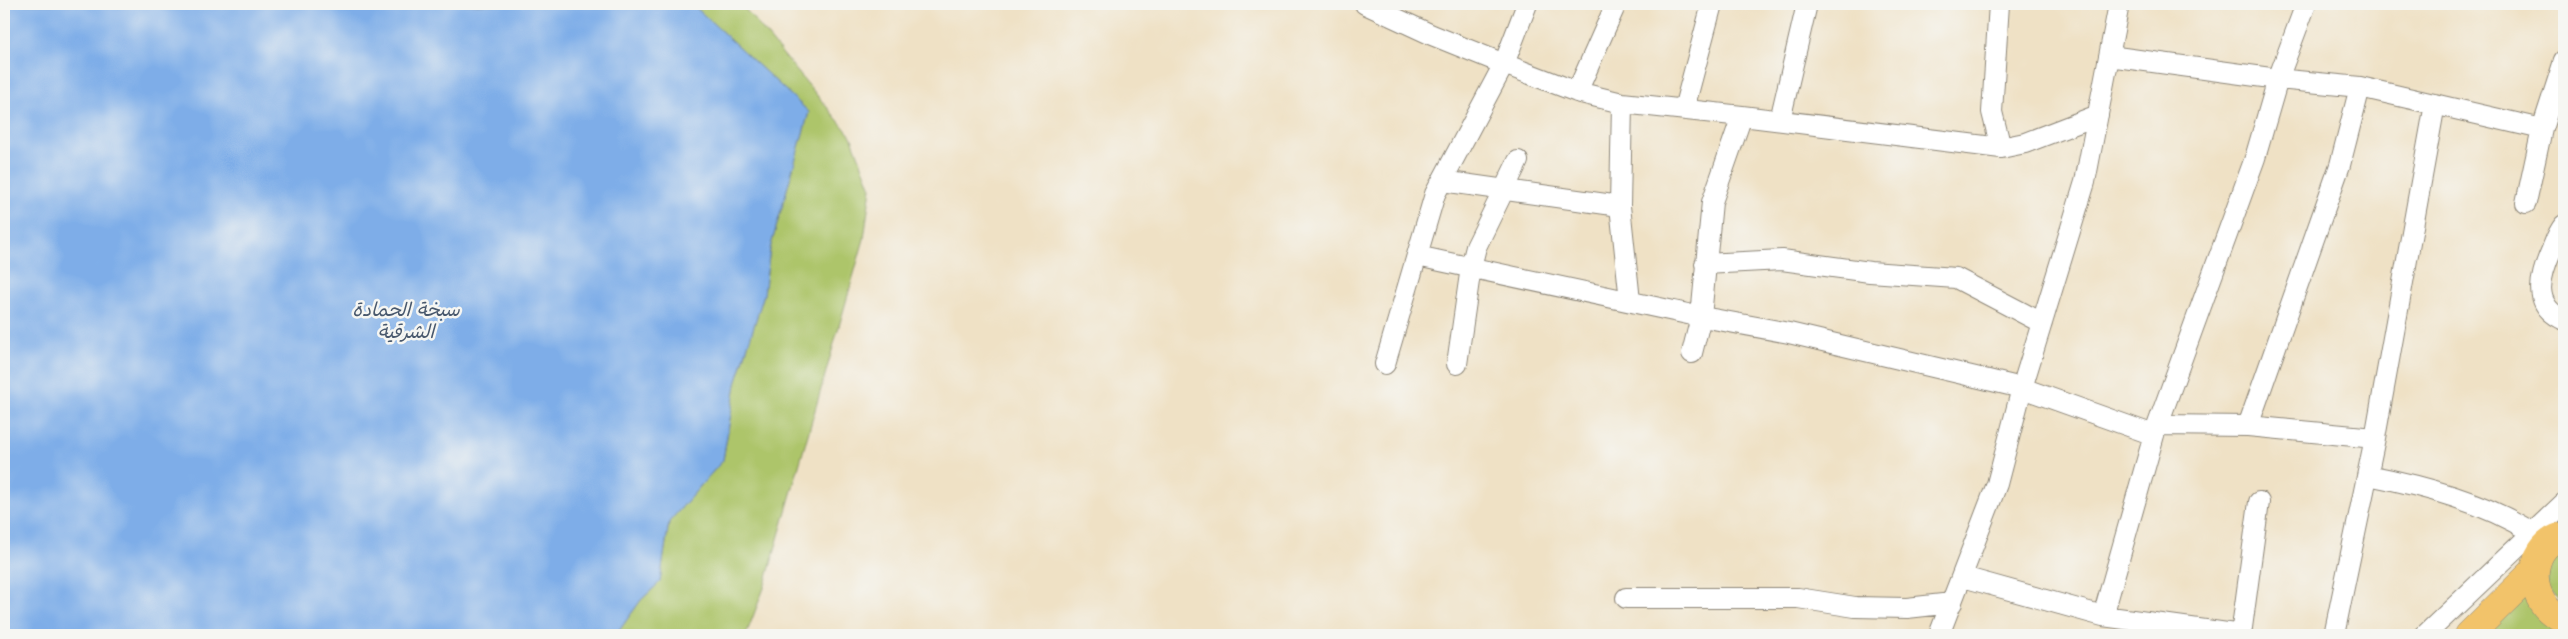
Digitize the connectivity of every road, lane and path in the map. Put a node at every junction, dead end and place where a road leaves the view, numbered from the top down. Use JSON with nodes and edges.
{"nodes":[{"id":1,"x":1365,"y":4,"type":"edge"},
{"id":2,"x":1527,"y":4,"type":"edge"},
{"id":3,"x":1616,"y":4,"type":"edge"},
{"id":4,"x":1712,"y":4,"type":"edge"},
{"id":5,"x":1807,"y":4,"type":"edge"},
{"id":6,"x":1999,"y":4,"type":"edge"},
{"id":7,"x":2119,"y":4,"type":"edge"},
{"id":8,"x":2306,"y":4,"type":"edge"},
{"id":9,"x":2109,"y":56,"type":"junction"},
{"id":10,"x":2564,"y":61,"type":"edge"},
{"id":11,"x":1504,"y":64,"type":"junction"},
{"id":12,"x":2278,"y":79,"type":"junction"},
{"id":13,"x":2360,"y":87,"type":"junction"},
{"id":14,"x":1577,"y":92,"type":"junction"},
{"id":15,"x":1622,"y":103,"type":"junction"},
{"id":16,"x":2434,"y":104,"type":"junction"},
{"id":17,"x":1684,"y":109,"type":"junction"},
{"id":18,"x":2098,"y":115,"type":"junction"},
{"id":19,"x":1742,"y":116,"type":"junction"},
{"id":20,"x":1780,"y":120,"type":"junction"},
{"id":21,"x":2542,"y":129,"type":"junction"},
{"id":22,"x":2002,"y":148,"type":"junction"},
{"id":23,"x":1518,"y":160,"type":"dead end"},
{"id":24,"x":1442,"y":181,"type":"junction"},
{"id":25,"x":1504,"y":190,"type":"junction"},
{"id":26,"x":2526,"y":203,"type":"dead end"},
{"id":27,"x":1620,"y":206,"type":"junction"},
{"id":28,"x":2564,"y":224,"type":"edge"},
{"id":29,"x":1417,"y":256,"type":"junction"},
{"id":30,"x":1705,"y":264,"type":"junction"},
{"id":31,"x":1471,"y":267,"type":"junction"},
{"id":32,"x":1630,"y":301,"type":"junction"},
{"id":33,"x":1701,"y":317,"type":"junction"},
{"id":34,"x":2564,"y":320,"type":"edge"},
{"id":35,"x":2042,"y":323,"type":"junction"},
{"id":36,"x":1692,"y":353,"type":"dead end"},
{"id":37,"x":1385,"y":364,"type":"dead end"},
{"id":38,"x":1457,"y":364,"type":"dead end"},
{"id":39,"x":2022,"y":388,"type":"junction"},
{"id":40,"x":2248,"y":426,"type":"junction"},
{"id":41,"x":2156,"y":430,"type":"junction"},
{"id":42,"x":2376,"y":438,"type":"junction"},
{"id":43,"x":2368,"y":475,"type":"junction"},
{"id":44,"x":2260,"y":502,"type":"dead end"},
{"id":45,"x":2564,"y":503,"type":"edge"},
{"id":46,"x":2542,"y":543,"type":"edge"},
{"id":47,"x":1963,"y":577,"type":"junction"},
{"id":48,"x":1626,"y":598,"type":"dead end"},
{"id":49,"x":1952,"y":603,"type":"junction"},
{"id":50,"x":2103,"y":616,"type":"junction"},
{"id":51,"x":2564,"y":618,"type":"edge"},
{"id":52,"x":2564,"y":628,"type":"edge"},
{"id":53,"x":1939,"y":635,"type":"edge"},
{"id":54,"x":2241,"y":635,"type":"edge"},
{"id":55,"x":2334,"y":635,"type":"edge"},
{"id":56,"x":2425,"y":635,"type":"edge"},
{"id":57,"x":2469,"y":635,"type":"edge"},
{"id":58,"x":2556,"y":635,"type":"edge"}],
"edges":[{"from":1,"to":11,"type":"street"},
{"from":2,"to":11,"type":"street"},
{"from":3,"to":14,"type":"street"},
{"from":4,"to":17,"type":"street"},
{"from":5,"to":20,"type":"street"},
{"from":6,"to":22,"type":"street"},
{"from":7,"to":9,"type":"street"},
{"from":8,"to":12,"type":"street"},
{"from":9,"to":12,"type":"street"},
{"from":9,"to":18,"type":"street"},
{"from":10,"to":21,"type":"street"},
{"from":11,"to":14,"type":"street"},
{"from":11,"to":24,"type":"street"},
{"from":12,"to":13,"type":"street"},
{"from":12,"to":41,"type":"street"},
{"from":13,"to":16,"type":"street"},
{"from":13,"to":40,"type":"street"},
{"from":14,"to":15,"type":"street"},
{"from":15,"to":17,"type":"street"},
{"from":15,"to":27,"type":"street"},
{"from":16,"to":21,"type":"street"},
{"from":16,"to":42,"type":"street"},
{"from":17,"to":19,"type":"street"},
{"from":18,"to":22,"type":"street"},
{"from":18,"to":35,"type":"street"},
{"from":19,"to":20,"type":"street"},
{"from":19,"to":30,"type":"street"},
{"from":20,"to":22,"type":"street"},
{"from":21,"to":26,"type":"street"},
{"from":23,"to":25,"type":"street"},
{"from":24,"to":25,"type":"street"},
{"from":24,"to":29,"type":"street"},
{"from":25,"to":27,"type":"street"},
{"from":25,"to":31,"type":"street"},
{"from":27,"to":32,"type":"street"},
{"from":28,"to":34,"type":"street"},
{"from":29,"to":31,"type":"street"},
{"from":29,"to":37,"type":"street"},
{"from":30,"to":33,"type":"street"},
{"from":30,"to":35,"type":"street"},
{"from":31,"to":32,"type":"street"},
{"from":31,"to":38,"type":"street"},
{"from":32,"to":33,"type":"street"},
{"from":33,"to":36,"type":"street"},
{"from":33,"to":39,"type":"street"},
{"from":35,"to":39,"type":"street"},
{"from":39,"to":41,"type":"street"},
{"from":39,"to":47,"type":"street"},
{"from":40,"to":41,"type":"street"},
{"from":40,"to":42,"type":"street"},
{"from":41,"to":50,"type":"street"},
{"from":42,"to":43,"type":"street"},
{"from":43,"to":46,"type":"street"},
{"from":43,"to":55,"type":"street"},
{"from":44,"to":54,"type":"street"},
{"from":45,"to":46,"type":"street"},
{"from":46,"to":51,"type":"highway"},
{"from":46,"to":56,"type":"street"},
{"from":46,"to":57,"type":"highway"},
{"from":47,"to":49,"type":"street"},
{"from":47,"to":50,"type":"street"},
{"from":48,"to":49,"type":"street"},
{"from":49,"to":53,"type":"street"},
{"from":50,"to":54,"type":"street"},
{"from":52,"to":58,"type":"highway"}]}
